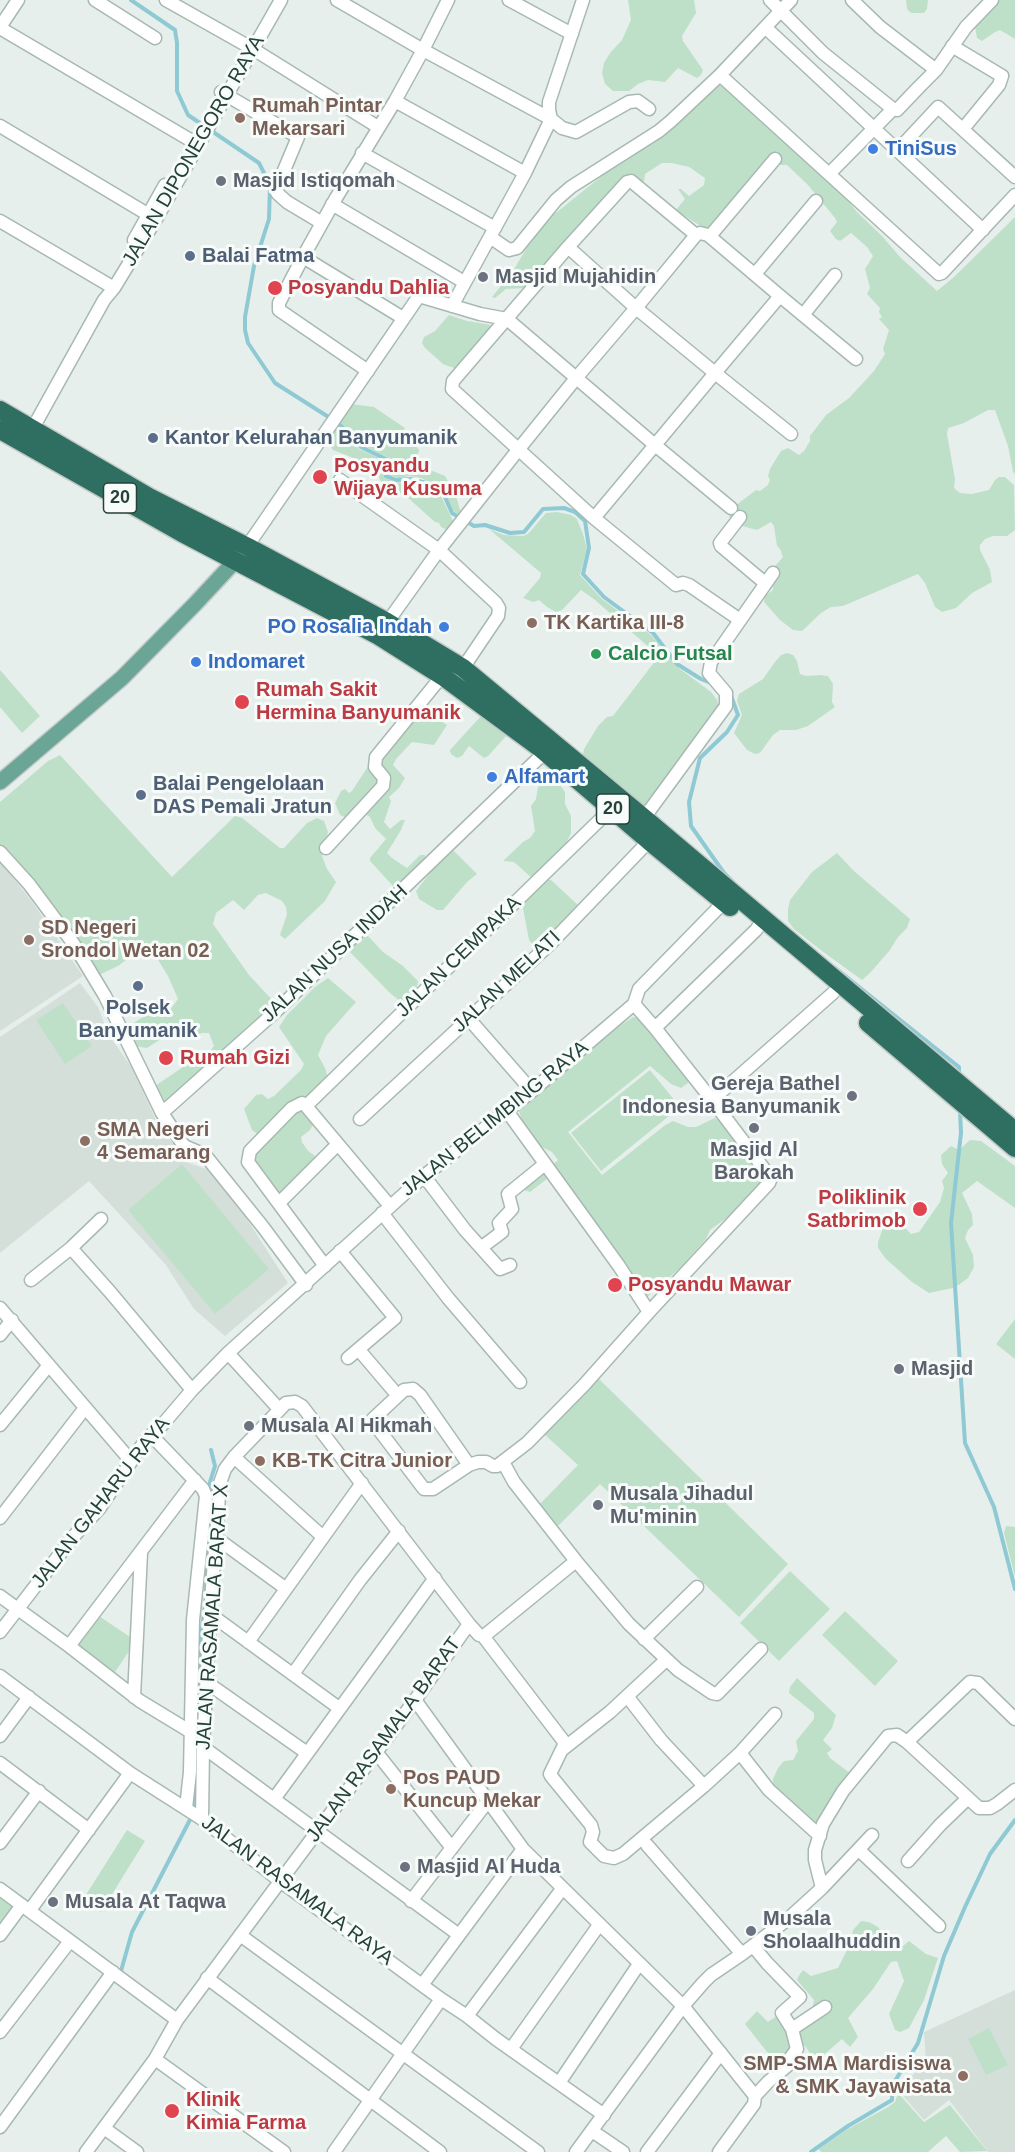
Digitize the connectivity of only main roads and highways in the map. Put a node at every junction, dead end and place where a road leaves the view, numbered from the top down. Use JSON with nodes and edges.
{"nodes":[{"id":1,"x":0,"y":410,"type":"edge"},
{"id":2,"x":0,"y":430,"type":"edge"},
{"id":3,"x":29,"y":436,"type":"junction"},
{"id":4,"x":242,"y":556,"type":"junction"},
{"id":5,"x":382,"y":629,"type":"junction"},
{"id":6,"x":0,"y":782,"type":"edge"},
{"id":7,"x":760,"y":925,"type":"junction"},
{"id":8,"x":965,"y":1096,"type":"junction"},
{"id":9,"x":1015,"y":1131,"type":"edge"},
{"id":10,"x":1015,"y":1148,"type":"edge"}],
"edges":[{"from":1,"to":3,"type":"highway","number":"20"},
{"from":2,"to":3,"type":"highway","number":"20"},
{"from":3,"to":4,"type":"highway","number":"20"},
{"from":4,"to":5,"type":"highway","number":"20"},
{"from":4,"to":6,"type":"main road"},
{"from":5,"to":7,"type":"highway","number":"20"},
{"from":5,"to":7,"type":"highway","number":"20"},
{"from":7,"to":8,"type":"highway","number":"20"},
{"from":7,"to":8,"type":"highway","number":"20"},
{"from":8,"to":9,"type":"highway","number":"20"},
{"from":8,"to":10,"type":"highway","number":"20"}]}
